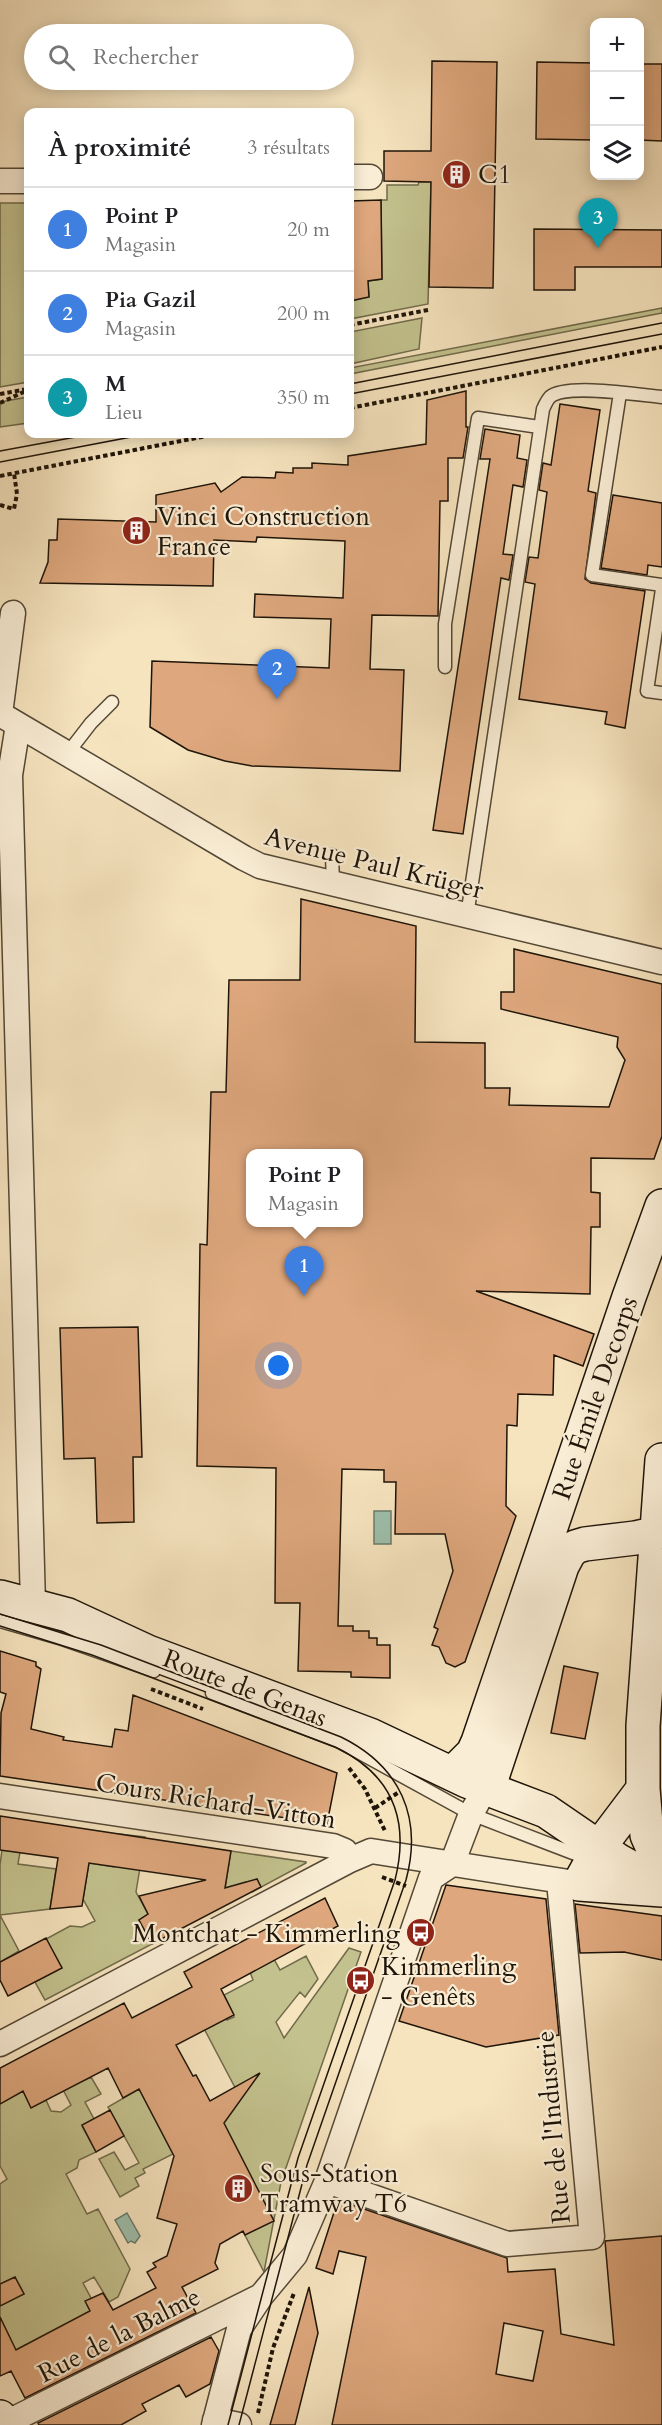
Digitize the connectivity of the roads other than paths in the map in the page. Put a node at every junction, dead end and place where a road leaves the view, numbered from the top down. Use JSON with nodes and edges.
{"nodes":[{"id":1,"x":0,"y":181,"type":"edge"},
{"id":2,"x":24,"y":181,"type":"edge"},
{"id":3,"x":620,"y":393,"type":"junction"},
{"id":4,"x":662,"y":397,"type":"edge"},
{"id":5,"x":539,"y":427,"type":"junction"},
{"id":6,"x":662,"y":587,"type":"edge"},
{"id":7,"x":13,"y":613,"type":"dead end"},
{"id":8,"x":445,"y":667,"type":"dead end"},
{"id":9,"x":662,"y":693,"type":"edge"},
{"id":10,"x":112,"y":702,"type":"dead end"},
{"id":11,"x":6,"y":717,"type":"edge"},
{"id":12,"x":67,"y":754,"type":"junction"},
{"id":13,"x":332,"y":855,"type":"dead end"},
{"id":14,"x":333,"y":883,"type":"junction"},
{"id":15,"x":466,"y":916,"type":"junction"},
{"id":16,"x":662,"y":962,"type":"edge"},
{"id":17,"x":662,"y":1206,"type":"edge"},
{"id":18,"x":662,"y":1460,"type":"edge"},
{"id":19,"x":656,"y":1546,"type":"junction"},
{"id":20,"x":552,"y":1561,"type":"junction"},
{"id":21,"x":0,"y":1597,"type":"edge"},
{"id":22,"x":33,"y":1604,"type":"junction"},
{"id":23,"x":0,"y":1621,"type":"edge"},
{"id":24,"x":169,"y":1677,"type":"dead end"},
{"id":25,"x":201,"y":1689,"type":"dead end"},
{"id":26,"x":453,"y":1773,"type":"junction"},
{"id":27,"x":643,"y":1789,"type":"junction"},
{"id":28,"x":0,"y":1796,"type":"edge"},
{"id":29,"x":479,"y":1801,"type":"junction"},
{"id":30,"x":350,"y":1860,"type":"junction"},
{"id":31,"x":452,"y":1864,"type":"junction"},
{"id":32,"x":583,"y":1868,"type":"junction"},
{"id":33,"x":662,"y":1869,"type":"edge"},
{"id":34,"x":662,"y":1887,"type":"edge"},
{"id":35,"x":0,"y":2044,"type":"edge"},
{"id":36,"x":327,"y":2181,"type":"junction"},
{"id":37,"x":261,"y":2296,"type":"junction"},
{"id":38,"x":3,"y":2423,"type":"edge"},
{"id":39,"x":215,"y":2423,"type":"edge"},
{"id":40,"x":239,"y":2425,"type":"edge"}],
"edges":[{"from":1,"to":2,"type":"street"},
{"from":3,"to":4,"type":"lane"},
{"from":3,"to":5,"type":"lane"},
{"from":3,"to":6,"type":"lane"},
{"from":5,"to":8,"type":"lane"},
{"from":5,"to":15,"type":"lane"},
{"from":6,"to":9,"type":"lane"},
{"from":7,"to":11,"type":"street"},
{"from":10,"to":12,"type":"lane"},
{"from":11,"to":12,"type":"street","name":"Avenue Paul Krüger"},
{"from":11,"to":22,"type":"street"},
{"from":12,"to":14,"type":"street","name":"Avenue Paul Krüger"},
{"from":13,"to":14,"type":"lane"},
{"from":14,"to":15,"type":"street","name":"Avenue Paul Krüger"},
{"from":15,"to":16,"type":"street","name":"Avenue Paul Krüger"},
{"from":17,"to":20,"type":"street","name":"Rue Émile Decorps"},
{"from":18,"to":19,"type":"street"},
{"from":19,"to":20,"type":"street","name":"Rue Émile Decorps"},
{"from":19,"to":27,"type":"street"},
{"from":20,"to":26,"type":"street","name":"Rue Émile Decorps"},
{"from":20,"to":29,"type":"street","name":"Rue Émile Decorps"},
{"from":21,"to":22,"type":"street","name":"Route de Genas"},
{"from":22,"to":26,"type":"street","name":"Route de Genas"},
{"from":23,"to":24,"type":"lane","name":"Route de Genas"},
{"from":25,"to":29,"type":"lane","name":"Route de Genas"},
{"from":26,"to":29,"type":"street","name":"Route de Genas"},
{"from":27,"to":32,"type":"street"},
{"from":27,"to":33,"type":"street"},
{"from":28,"to":30,"type":"street","name":"Cours Richard-Vitton"},
{"from":29,"to":31,"type":"street"},
{"from":29,"to":32,"type":"street","name":"Route de Genas"},
{"from":30,"to":31,"type":"street","name":"Cours Richard-Vitton"},
{"from":30,"to":35,"type":"street"},
{"from":31,"to":32,"type":"street","name":"Cours Richard-Vitton"},
{"from":31,"to":36,"type":"street"},
{"from":32,"to":34,"type":"street"},
{"from":32,"to":34,"type":"street","name":"Route de Genas"},
{"from":32,"to":36,"type":"street","name":"Rue de l'Industrie"},
{"from":36,"to":37,"type":"street"},
{"from":37,"to":38,"type":"street","name":"Rue de la Balme"},
{"from":37,"to":39,"type":"street"},
{"from":39,"to":40,"type":"street"}]}
